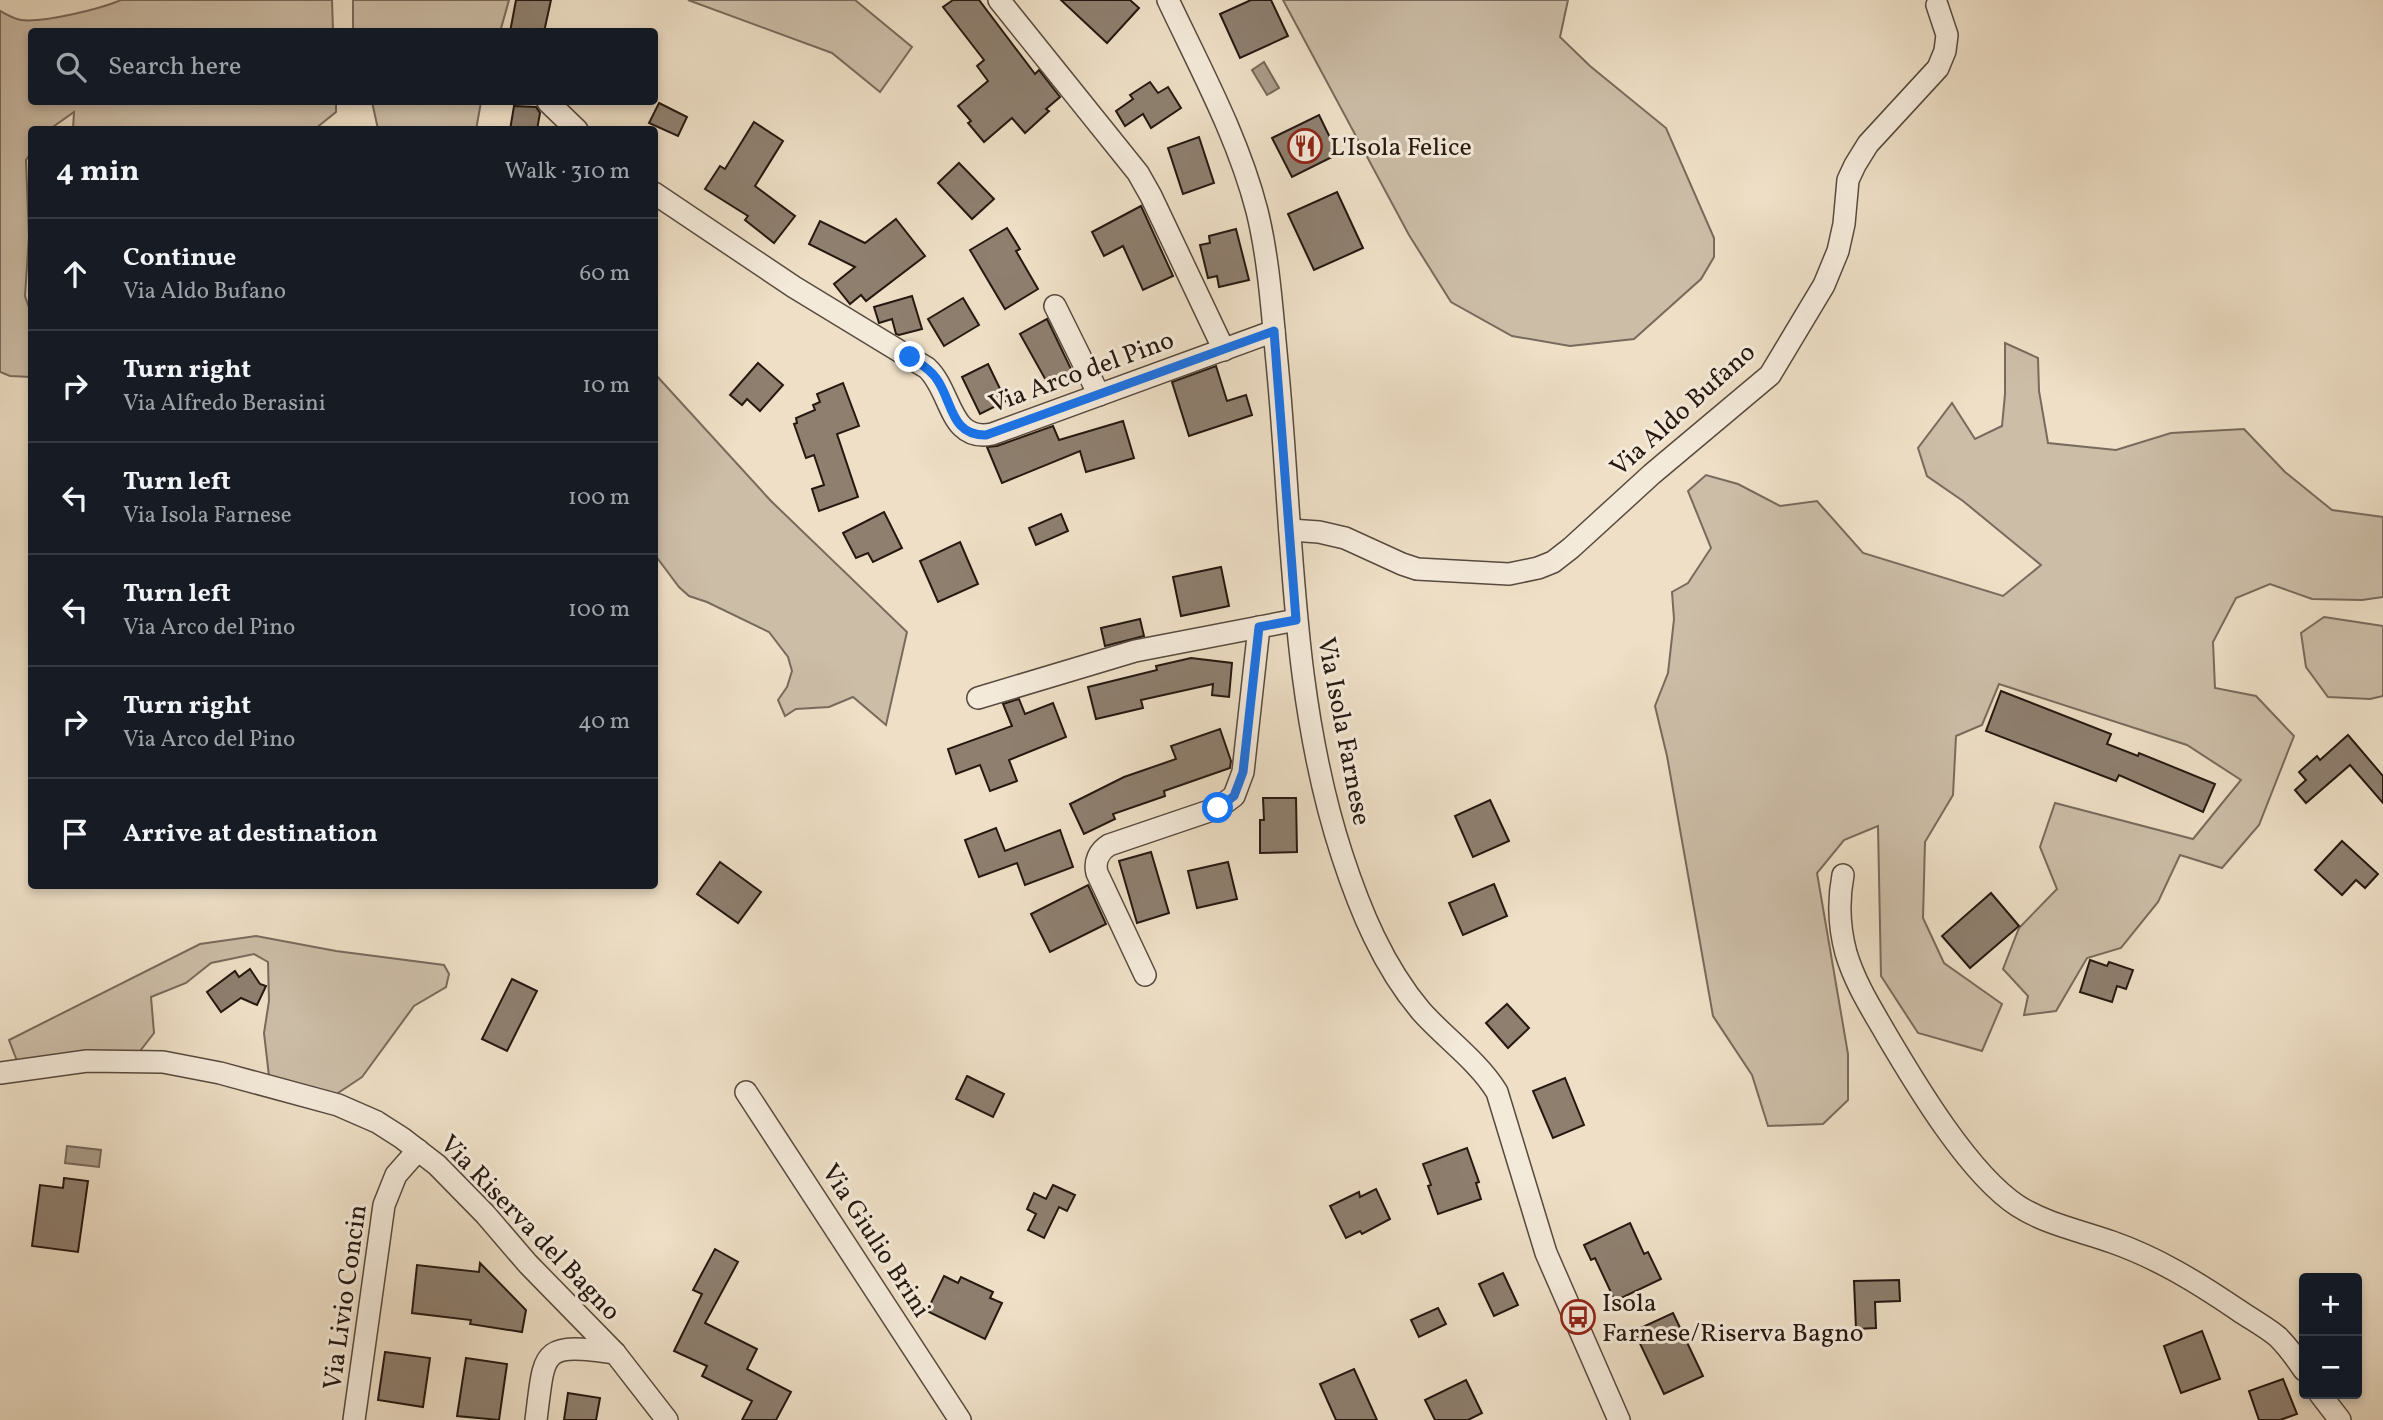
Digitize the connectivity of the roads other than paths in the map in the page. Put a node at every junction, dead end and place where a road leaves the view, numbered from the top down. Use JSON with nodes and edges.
{"nodes":[{"id":1,"x":999,"y":0,"type":"edge"},
{"id":2,"x":1168,"y":0,"type":"edge"},
{"id":3,"x":1937,"y":5,"type":"dead end"},
{"id":4,"x":551,"y":105,"type":"edge"},
{"id":5,"x":573,"y":126,"type":"edge"},
{"id":6,"x":658,"y":196,"type":"edge"},
{"id":7,"x":1055,"y":306,"type":"dead end"},
{"id":8,"x":1274,"y":331,"type":"junction"},
{"id":9,"x":1224,"y":349,"type":"junction"},
{"id":10,"x":1099,"y":395,"type":"junction"},
{"id":11,"x":1290,"y":530,"type":"junction"},
{"id":12,"x":1296,"y":620,"type":"junction"},
{"id":13,"x":1259,"y":627,"type":"junction"},
{"id":14,"x":978,"y":698,"type":"dead end"},
{"id":15,"x":1843,"y":874,"type":"dead end"},
{"id":16,"x":1145,"y":975,"type":"dead end"},
{"id":17,"x":0,"y":1073,"type":"edge"},
{"id":18,"x":746,"y":1091,"type":"dead end"},
{"id":19,"x":418,"y":1150,"type":"junction"},
{"id":20,"x":614,"y":1353,"type":"junction"},
{"id":21,"x":2299,"y":1362,"type":"edge"},
{"id":22,"x":2324,"y":1399,"type":"edge"},
{"id":23,"x":354,"y":1420,"type":"edge"},
{"id":24,"x":536,"y":1420,"type":"edge"},
{"id":25,"x":667,"y":1420,"type":"edge"},
{"id":26,"x":960,"y":1420,"type":"edge"},
{"id":27,"x":1619,"y":1420,"type":"edge"},
{"id":28,"x":2340,"y":1420,"type":"edge"}],
"edges":[{"from":1,"to":9,"type":"street"},
{"from":2,"to":8,"type":"street","name":"Via Isola Farnese"},
{"from":3,"to":11,"type":"street","name":"Via Aldo Bufano"},
{"from":4,"to":5,"type":"street"},
{"from":6,"to":10,"type":"street","name":"Via Arco del Pino"},
{"from":7,"to":10,"type":"street"},
{"from":8,"to":9,"type":"street","name":"Via Arco del Pino"},
{"from":8,"to":11,"type":"street","name":"Via Isola Farnese"},
{"from":9,"to":10,"type":"street","name":"Via Arco del Pino"},
{"from":11,"to":12,"type":"street","name":"Via Isola Farnese"},
{"from":12,"to":13,"type":"street"},
{"from":12,"to":27,"type":"street","name":"Via Isola Farnese"},
{"from":13,"to":14,"type":"street"},
{"from":13,"to":16,"type":"street"},
{"from":15,"to":21,"type":"street"},
{"from":17,"to":19,"type":"street","name":"Via Riserva del Bagno"},
{"from":18,"to":26,"type":"street","name":"Via Giulio Brini"},
{"from":19,"to":20,"type":"street","name":"Via Riserva del Bagno"},
{"from":19,"to":23,"type":"street","name":"Via Livio Concin"},
{"from":20,"to":24,"type":"street"},
{"from":20,"to":25,"type":"street","name":"Via Riserva del Bagno"},
{"from":22,"to":28,"type":"street"}]}
